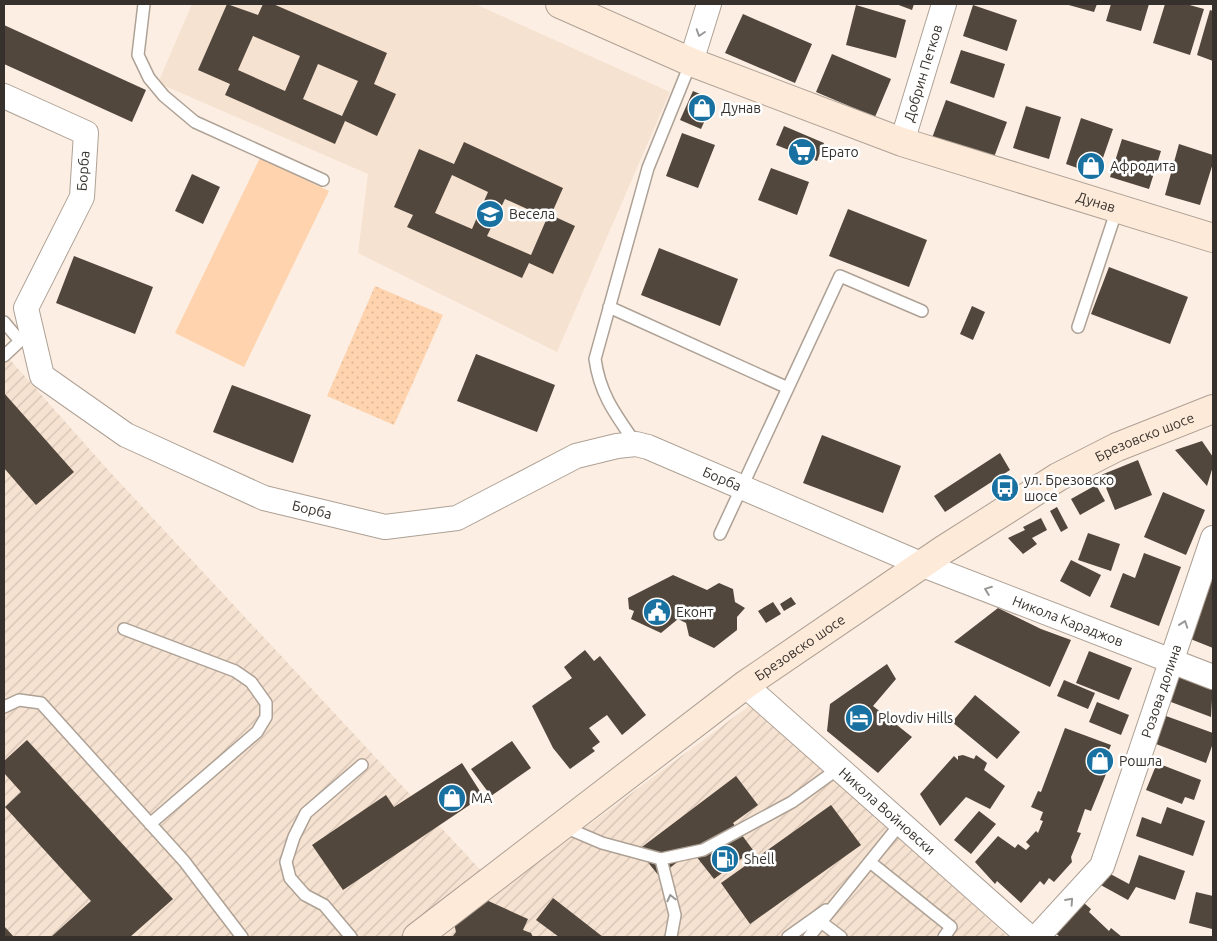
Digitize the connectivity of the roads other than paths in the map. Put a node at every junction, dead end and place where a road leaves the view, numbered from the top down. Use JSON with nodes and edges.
{"nodes":[{"id":1,"x":144,"y":4,"type":"edge"},
{"id":2,"x":560,"y":4,"type":"edge"},
{"id":3,"x":709,"y":4,"type":"edge"},
{"id":4,"x":944,"y":4,"type":"edge"},
{"id":5,"x":691,"y":62,"type":"junction"},
{"id":6,"x":4,"y":96,"type":"edge"},
{"id":7,"x":902,"y":142,"type":"junction"},
{"id":8,"x":323,"y":180,"type":"dead end"},
{"id":9,"x":1117,"y":209,"type":"junction"},
{"id":10,"x":1213,"y":238,"type":"edge"},
{"id":11,"x":609,"y":307,"type":"junction"},
{"id":12,"x":922,"y":311,"type":"dead end"},
{"id":13,"x":4,"y":322,"type":"edge"},
{"id":14,"x":1078,"y":327,"type":"dead end"},
{"id":15,"x":26,"y":338,"type":"junction"},
{"id":16,"x":4,"y":356,"type":"edge"},
{"id":17,"x":788,"y":388,"type":"junction"},
{"id":18,"x":1213,"y":409,"type":"edge"},
{"id":19,"x":636,"y":444,"type":"junction"},
{"id":20,"x":742,"y":488,"type":"junction"},
{"id":21,"x":720,"y":534,"type":"dead end"},
{"id":22,"x":1213,"y":538,"type":"edge"},
{"id":23,"x":922,"y":565,"type":"junction"},
{"id":24,"x":124,"y":629,"type":"dead end"},
{"id":25,"x":1171,"y":662,"type":"junction"},
{"id":26,"x":1213,"y":677,"type":"edge"},
{"id":27,"x":745,"y":686,"type":"junction"},
{"id":28,"x":4,"y":707,"type":"edge"},
{"id":29,"x":362,"y":765,"type":"dead end"},
{"id":30,"x":839,"y":768,"type":"junction"},
{"id":31,"x":900,"y":823,"type":"junction"},
{"id":32,"x":150,"y":824,"type":"junction"},
{"id":33,"x":562,"y":826,"type":"junction"},
{"id":34,"x":661,"y":859,"type":"junction"},
{"id":35,"x":870,"y":862,"type":"junction"},
{"id":36,"x":835,"y":904,"type":"junction"},
{"id":37,"x":821,"y":922,"type":"junction"},
{"id":38,"x":242,"y":937,"type":"edge"},
{"id":39,"x":351,"y":937,"type":"edge"},
{"id":40,"x":417,"y":937,"type":"edge"},
{"id":41,"x":671,"y":937,"type":"edge"},
{"id":42,"x":788,"y":937,"type":"edge"},
{"id":43,"x":809,"y":937,"type":"edge"},
{"id":44,"x":841,"y":937,"type":"edge"},
{"id":45,"x":944,"y":937,"type":"edge"},
{"id":46,"x":1029,"y":937,"type":"edge"},
{"id":47,"x":1037,"y":937,"type":"edge"}],
"edges":[{"from":1,"to":8,"type":"lane"},
{"from":2,"to":5,"type":"main road","name":"Дунав"},
{"from":3,"to":5,"type":"street","one_way":true},
{"from":4,"to":7,"type":"street","name":"Добрин Петков"},
{"from":5,"to":7,"type":"main road","name":"Дунав"},
{"from":5,"to":11,"type":"lane"},
{"from":6,"to":15,"type":"street","name":"Борба"},
{"from":7,"to":9,"type":"main road","name":"Дунав"},
{"from":9,"to":10,"type":"main road","name":"Дунав"},
{"from":9,"to":14,"type":"lane"},
{"from":11,"to":17,"type":"lane"},
{"from":11,"to":19,"type":"lane"},
{"from":12,"to":17,"type":"lane"},
{"from":13,"to":15,"type":"lane"},
{"from":15,"to":16,"type":"lane"},
{"from":15,"to":19,"type":"street","name":"Борба"},
{"from":17,"to":20,"type":"lane"},
{"from":18,"to":23,"type":"main road","name":"Брезовско шосе"},
{"from":19,"to":20,"type":"street","name":"Борба"},
{"from":20,"to":21,"type":"lane"},
{"from":20,"to":23,"type":"street","name":"Борба"},
{"from":25,"to":22,"type":"street","name":"Розова долина","one_way":true},
{"from":25,"to":23,"type":"street","name":"Никола Караджов","one_way":true},
{"from":23,"to":27,"type":"main road","name":"Брезовско шосе"},
{"from":24,"to":32,"type":"lane"},
{"from":25,"to":26,"type":"street","name":"Никола Караджов"},
{"from":47,"to":25,"type":"street","name":"Розова долина","one_way":true},
{"from":27,"to":30,"type":"street","name":"Никола Войновски"},
{"from":27,"to":33,"type":"main road","name":"Брезовско шосе"},
{"from":28,"to":32,"type":"lane"},
{"from":29,"to":39,"type":"lane"},
{"from":30,"to":31,"type":"street","name":"Никола Войновски"},
{"from":30,"to":34,"type":"lane"},
{"from":31,"to":35,"type":"lane"},
{"from":31,"to":46,"type":"street","name":"Никола Войновски"},
{"from":32,"to":38,"type":"lane"},
{"from":33,"to":34,"type":"lane"},
{"from":33,"to":40,"type":"main road","name":"Брезовско шосе"},
{"from":41,"to":34,"type":"lane","one_way":true},
{"from":35,"to":36,"type":"lane"},
{"from":35,"to":45,"type":"lane"},
{"from":36,"to":37,"type":"lane"},
{"from":36,"to":42,"type":"lane"},
{"from":37,"to":43,"type":"lane"},
{"from":37,"to":44,"type":"lane"}]}
